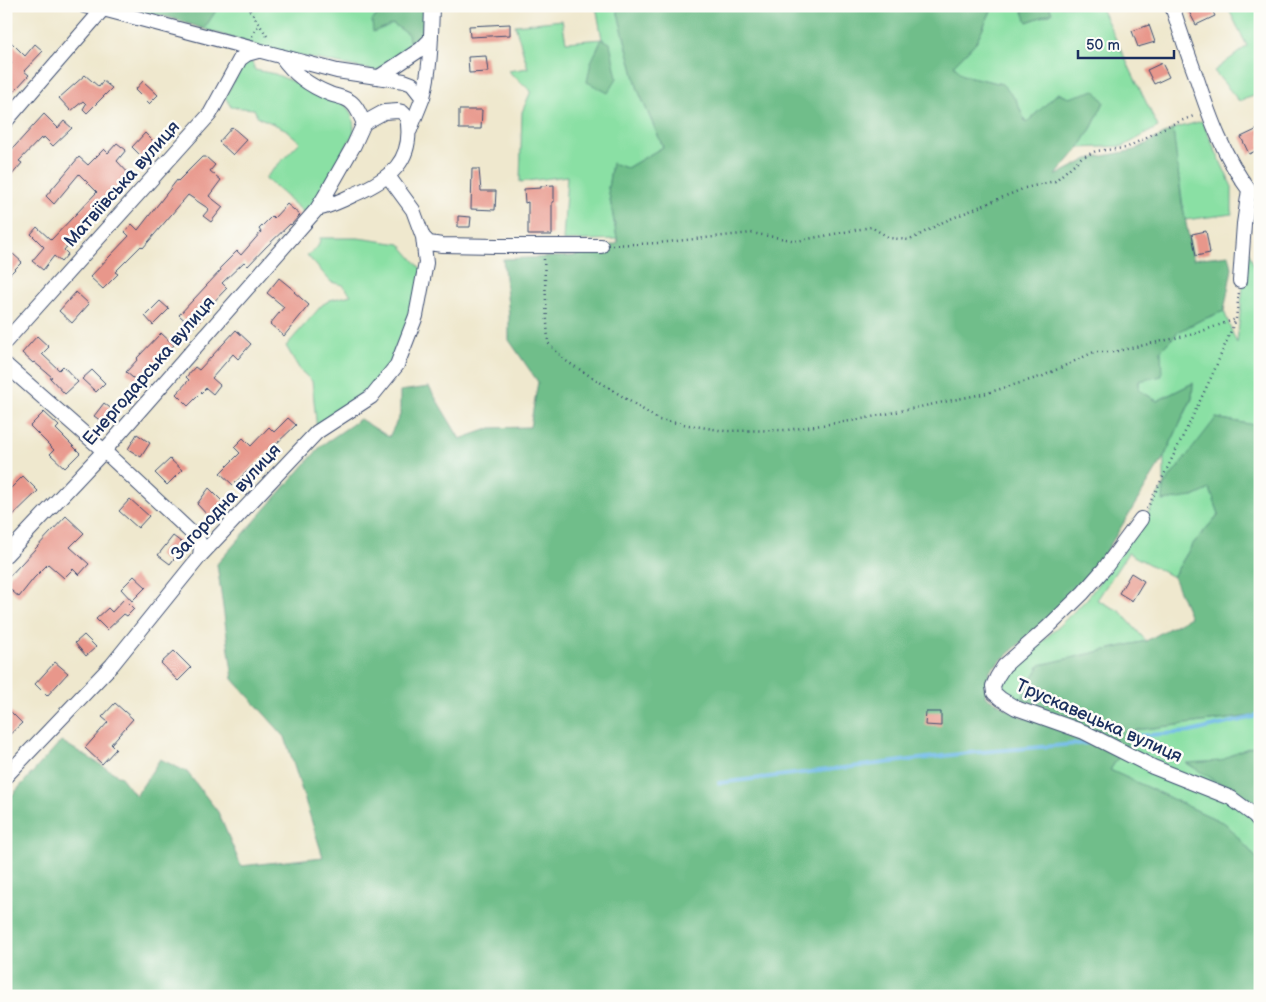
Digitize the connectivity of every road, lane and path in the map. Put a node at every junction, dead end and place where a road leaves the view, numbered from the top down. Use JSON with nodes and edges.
{"nodes":[{"id":1,"x":85,"y":6,"type":"edge"},
{"id":2,"x":247,"y":6,"type":"edge"},
{"id":3,"x":432,"y":6,"type":"edge"},
{"id":4,"x":1172,"y":6,"type":"edge"},
{"id":5,"x":103,"y":8,"type":"edge"},
{"id":6,"x":431,"y":39,"type":"junction"},
{"id":7,"x":258,"y":50,"type":"junction"},
{"id":8,"x":281,"y":56,"type":"junction"},
{"id":9,"x":380,"y":77,"type":"junction"},
{"id":10,"x":423,"y":98,"type":"junction"},
{"id":11,"x":1208,"y":111,"type":"junction"},
{"id":12,"x":6,"y":121,"type":"edge"},
{"id":13,"x":364,"y":123,"type":"junction"},
{"id":14,"x":409,"y":133,"type":"junction"},
{"id":15,"x":388,"y":176,"type":"junction"},
{"id":16,"x":1254,"y":187,"type":"edge"},
{"id":17,"x":317,"y":209,"type":"junction"},
{"id":18,"x":423,"y":238,"type":"junction"},
{"id":19,"x":544,"y":246,"type":"junction"},
{"id":20,"x":601,"y":246,"type":"joint"},
{"id":21,"x":1240,"y":281,"type":"joint"},
{"id":22,"x":1236,"y":319,"type":"junction"},
{"id":23,"x":6,"y":342,"type":"edge"},
{"id":24,"x":6,"y":365,"type":"edge"},
{"id":25,"x":104,"y":451,"type":"junction"},
{"id":26,"x":1142,"y":519,"type":"joint"},
{"id":27,"x":6,"y":555,"type":"edge"},
{"id":28,"x":200,"y":556,"type":"junction"},
{"id":29,"x":7,"y":773,"type":"edge"},
{"id":30,"x":1260,"y":822,"type":"edge"}],
"edges":[{"from":1,"to":5,"type":"street"},
{"from":2,"to":8,"type":"path"},
{"from":3,"to":6,"type":"street"},
{"from":4,"to":11,"type":"street"},
{"from":5,"to":7,"type":"street"},
{"from":5,"to":12,"type":"street"},
{"from":6,"to":9,"type":"street"},
{"from":6,"to":10,"type":"street"},
{"from":7,"to":8,"type":"street"},
{"from":7,"to":23,"type":"street","name":"Матвіївська вулиця"},
{"from":8,"to":9,"type":"street"},
{"from":8,"to":13,"type":"street"},
{"from":9,"to":10,"type":"street"},
{"from":10,"to":14,"type":"street"},
{"from":11,"to":16,"type":"street"},
{"from":11,"to":20,"type":"path"},
{"from":13,"to":14,"type":"street"},
{"from":13,"to":17,"type":"street","name":"Енергодарська вулиця"},
{"from":14,"to":15,"type":"street"},
{"from":15,"to":17,"type":"street"},
{"from":15,"to":18,"type":"street","name":"Загородна вулиця"},
{"from":16,"to":21,"type":"street"},
{"from":17,"to":25,"type":"street","name":"Енергодарська вулиця"},
{"from":18,"to":19,"type":"street"},
{"from":18,"to":28,"type":"street","name":"Загородна вулиця"},
{"from":19,"to":20,"type":"street"},
{"from":19,"to":22,"type":"path"},
{"from":21,"to":22,"type":"path"},
{"from":22,"to":26,"type":"path"},
{"from":24,"to":25,"type":"street"},
{"from":25,"to":27,"type":"street","name":"Енергодарська вулиця"},
{"from":25,"to":28,"type":"street"},
{"from":26,"to":30,"type":"street","name":"Трускавецька вулиця"},
{"from":28,"to":29,"type":"street","name":"Загородна вулиця"}]}
